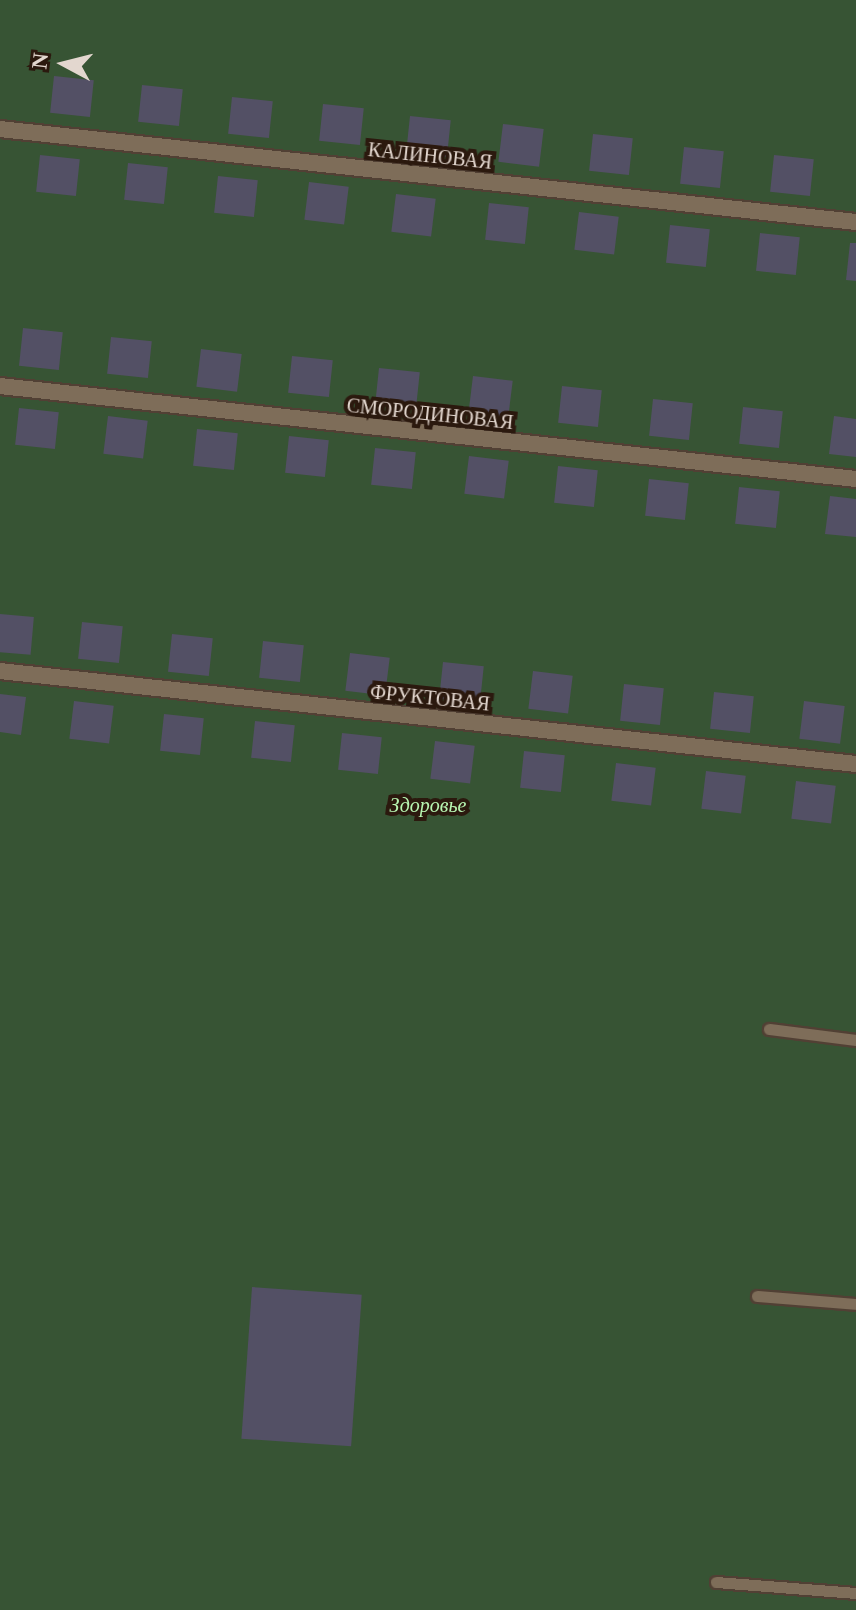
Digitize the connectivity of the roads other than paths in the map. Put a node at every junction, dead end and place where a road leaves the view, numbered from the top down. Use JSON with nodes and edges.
{"nodes":[{"id":1,"x":0,"y":129,"type":"edge"},
{"id":2,"x":856,"y":222,"type":"edge"},
{"id":3,"x":0,"y":386,"type":"edge"},
{"id":4,"x":856,"y":479,"type":"edge"},
{"id":5,"x":0,"y":671,"type":"edge"},
{"id":6,"x":856,"y":764,"type":"edge"},
{"id":7,"x":769,"y":1029,"type":"dead end"},
{"id":8,"x":856,"y":1040,"type":"edge"},
{"id":9,"x":757,"y":1296,"type":"dead end"},
{"id":10,"x":856,"y":1304,"type":"edge"},
{"id":11,"x":716,"y":1582,"type":"dead end"},
{"id":12,"x":856,"y":1593,"type":"edge"}],
"edges":[{"from":1,"to":2,"type":"street","name":"КАЛИНОВАЯ"},
{"from":3,"to":4,"type":"street","name":"СМОРОДИНОВАЯ"},
{"from":5,"to":6,"type":"street","name":"ФРУКТОВАЯ"},
{"from":7,"to":8,"type":"lane"},
{"from":9,"to":10,"type":"lane"},
{"from":11,"to":12,"type":"lane"}]}
